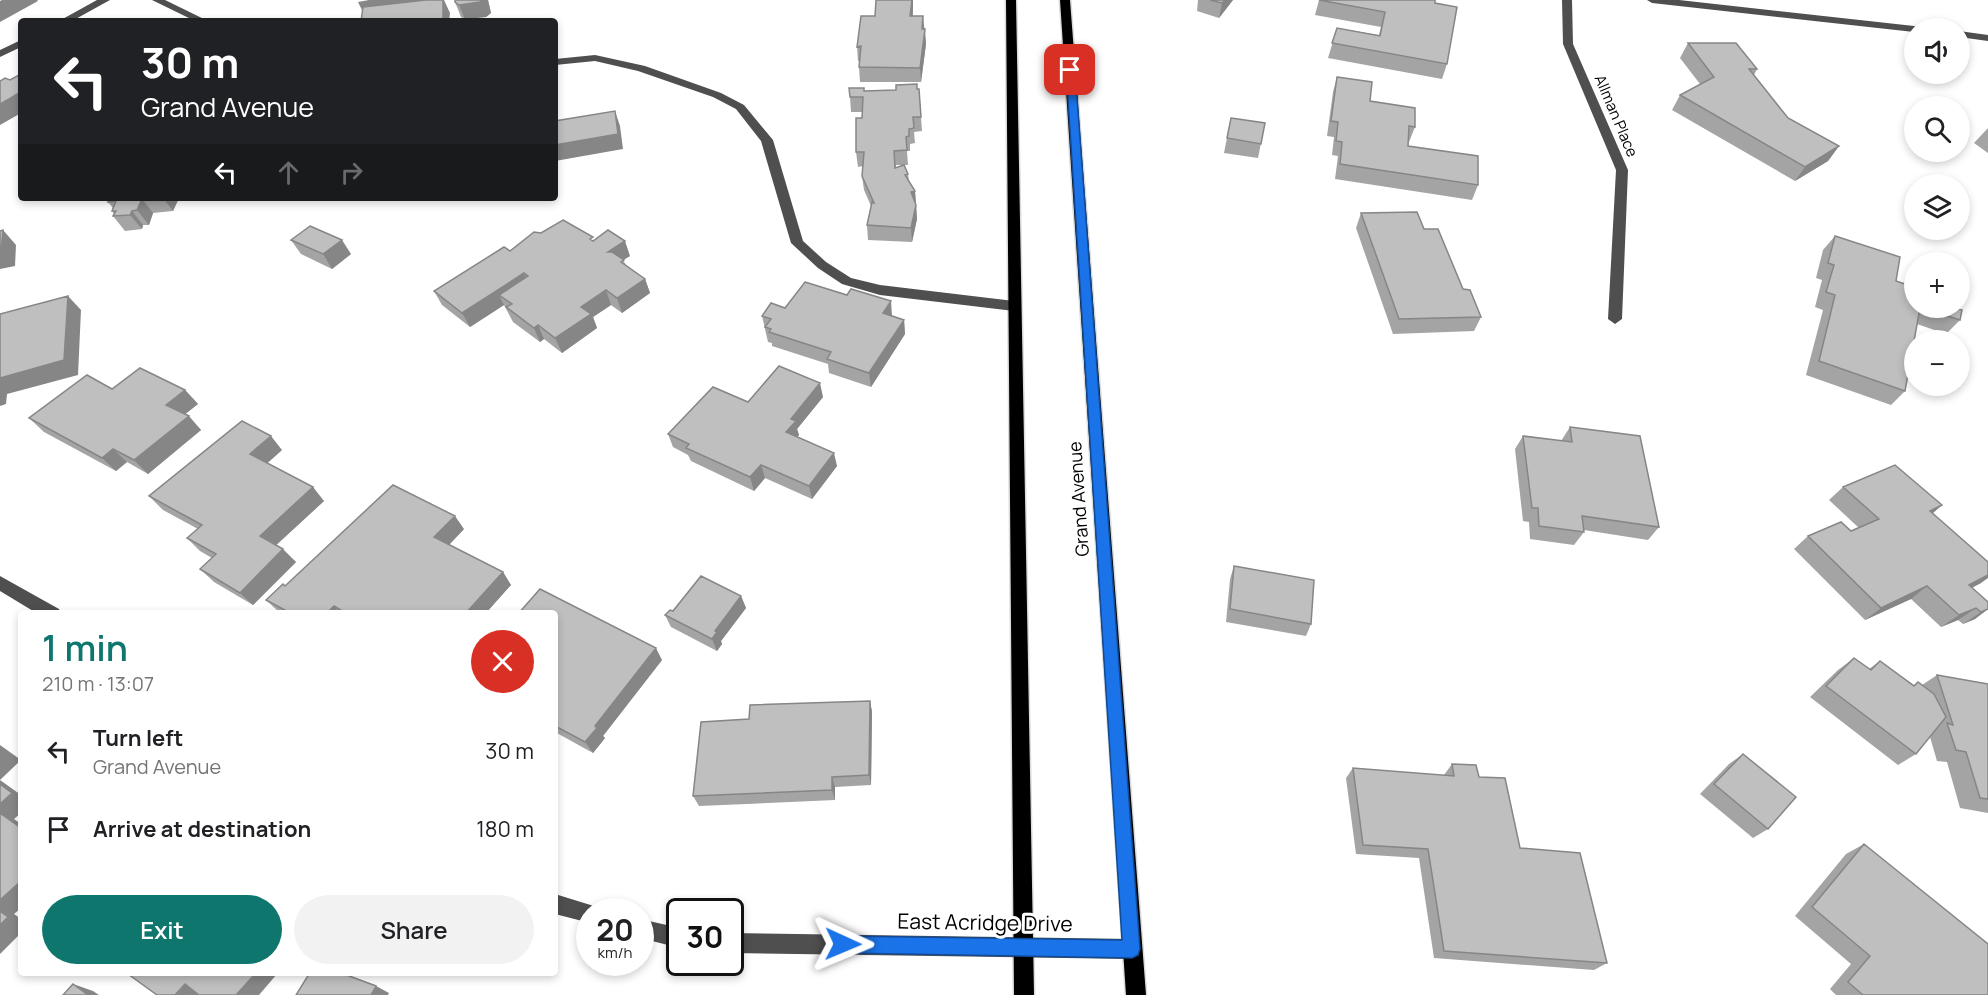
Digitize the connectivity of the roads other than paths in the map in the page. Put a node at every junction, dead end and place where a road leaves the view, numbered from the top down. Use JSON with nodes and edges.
{"nodes":[{"id":1,"x":105,"y":0,"type":"edge"},
{"id":2,"x":157,"y":0,"type":"edge"},
{"id":3,"x":1011,"y":0,"type":"edge"},
{"id":4,"x":1065,"y":0,"type":"edge"},
{"id":5,"x":1567,"y":0,"type":"edge"},
{"id":6,"x":1652,"y":0,"type":"edge"},
{"id":7,"x":70,"y":18,"type":"edge"},
{"id":8,"x":196,"y":18,"type":"edge"},
{"id":9,"x":1904,"y":28,"type":"edge"},
{"id":10,"x":1970,"y":36,"type":"edge"},
{"id":11,"x":1988,"y":38,"type":"edge"},
{"id":12,"x":18,"y":45,"type":"edge"},
{"id":13,"x":0,"y":54,"type":"edge"},
{"id":14,"x":558,"y":62,"type":"edge"},
{"id":15,"x":1014,"y":306,"type":"junction"},
{"id":16,"x":1615,"y":319,"type":"dead end"},
{"id":17,"x":0,"y":583,"type":"edge"},
{"id":18,"x":46,"y":610,"type":"edge"},
{"id":19,"x":558,"y":905,"type":"edge"},
{"id":20,"x":576,"y":910,"type":"edge"},
{"id":21,"x":744,"y":943,"type":"edge"},
{"id":22,"x":1022,"y":947,"type":"junction"},
{"id":23,"x":1132,"y":949,"type":"junction"},
{"id":24,"x":1024,"y":995,"type":"edge"},
{"id":25,"x":1136,"y":995,"type":"edge"}],
"edges":[{"from":1,"to":7,"type":"street"},
{"from":2,"to":8,"type":"street"},
{"from":3,"to":15,"type":"main road"},
{"from":4,"to":23,"type":"main road","name":"Grand Avenue"},
{"from":5,"to":16,"type":"street","name":"Allman Place"},
{"from":6,"to":9,"type":"street"},
{"from":10,"to":11,"type":"street"},
{"from":12,"to":13,"type":"street"},
{"from":14,"to":15,"type":"street"},
{"from":15,"to":22,"type":"main road"},
{"from":17,"to":18,"type":"street"},
{"from":19,"to":20,"type":"street"},
{"from":21,"to":22,"type":"street","name":"East Acridge Drive"},
{"from":22,"to":23,"type":"street","name":"East Acridge Drive"},
{"from":22,"to":24,"type":"main road"},
{"from":23,"to":25,"type":"main road","name":"Grand Avenue"}]}
